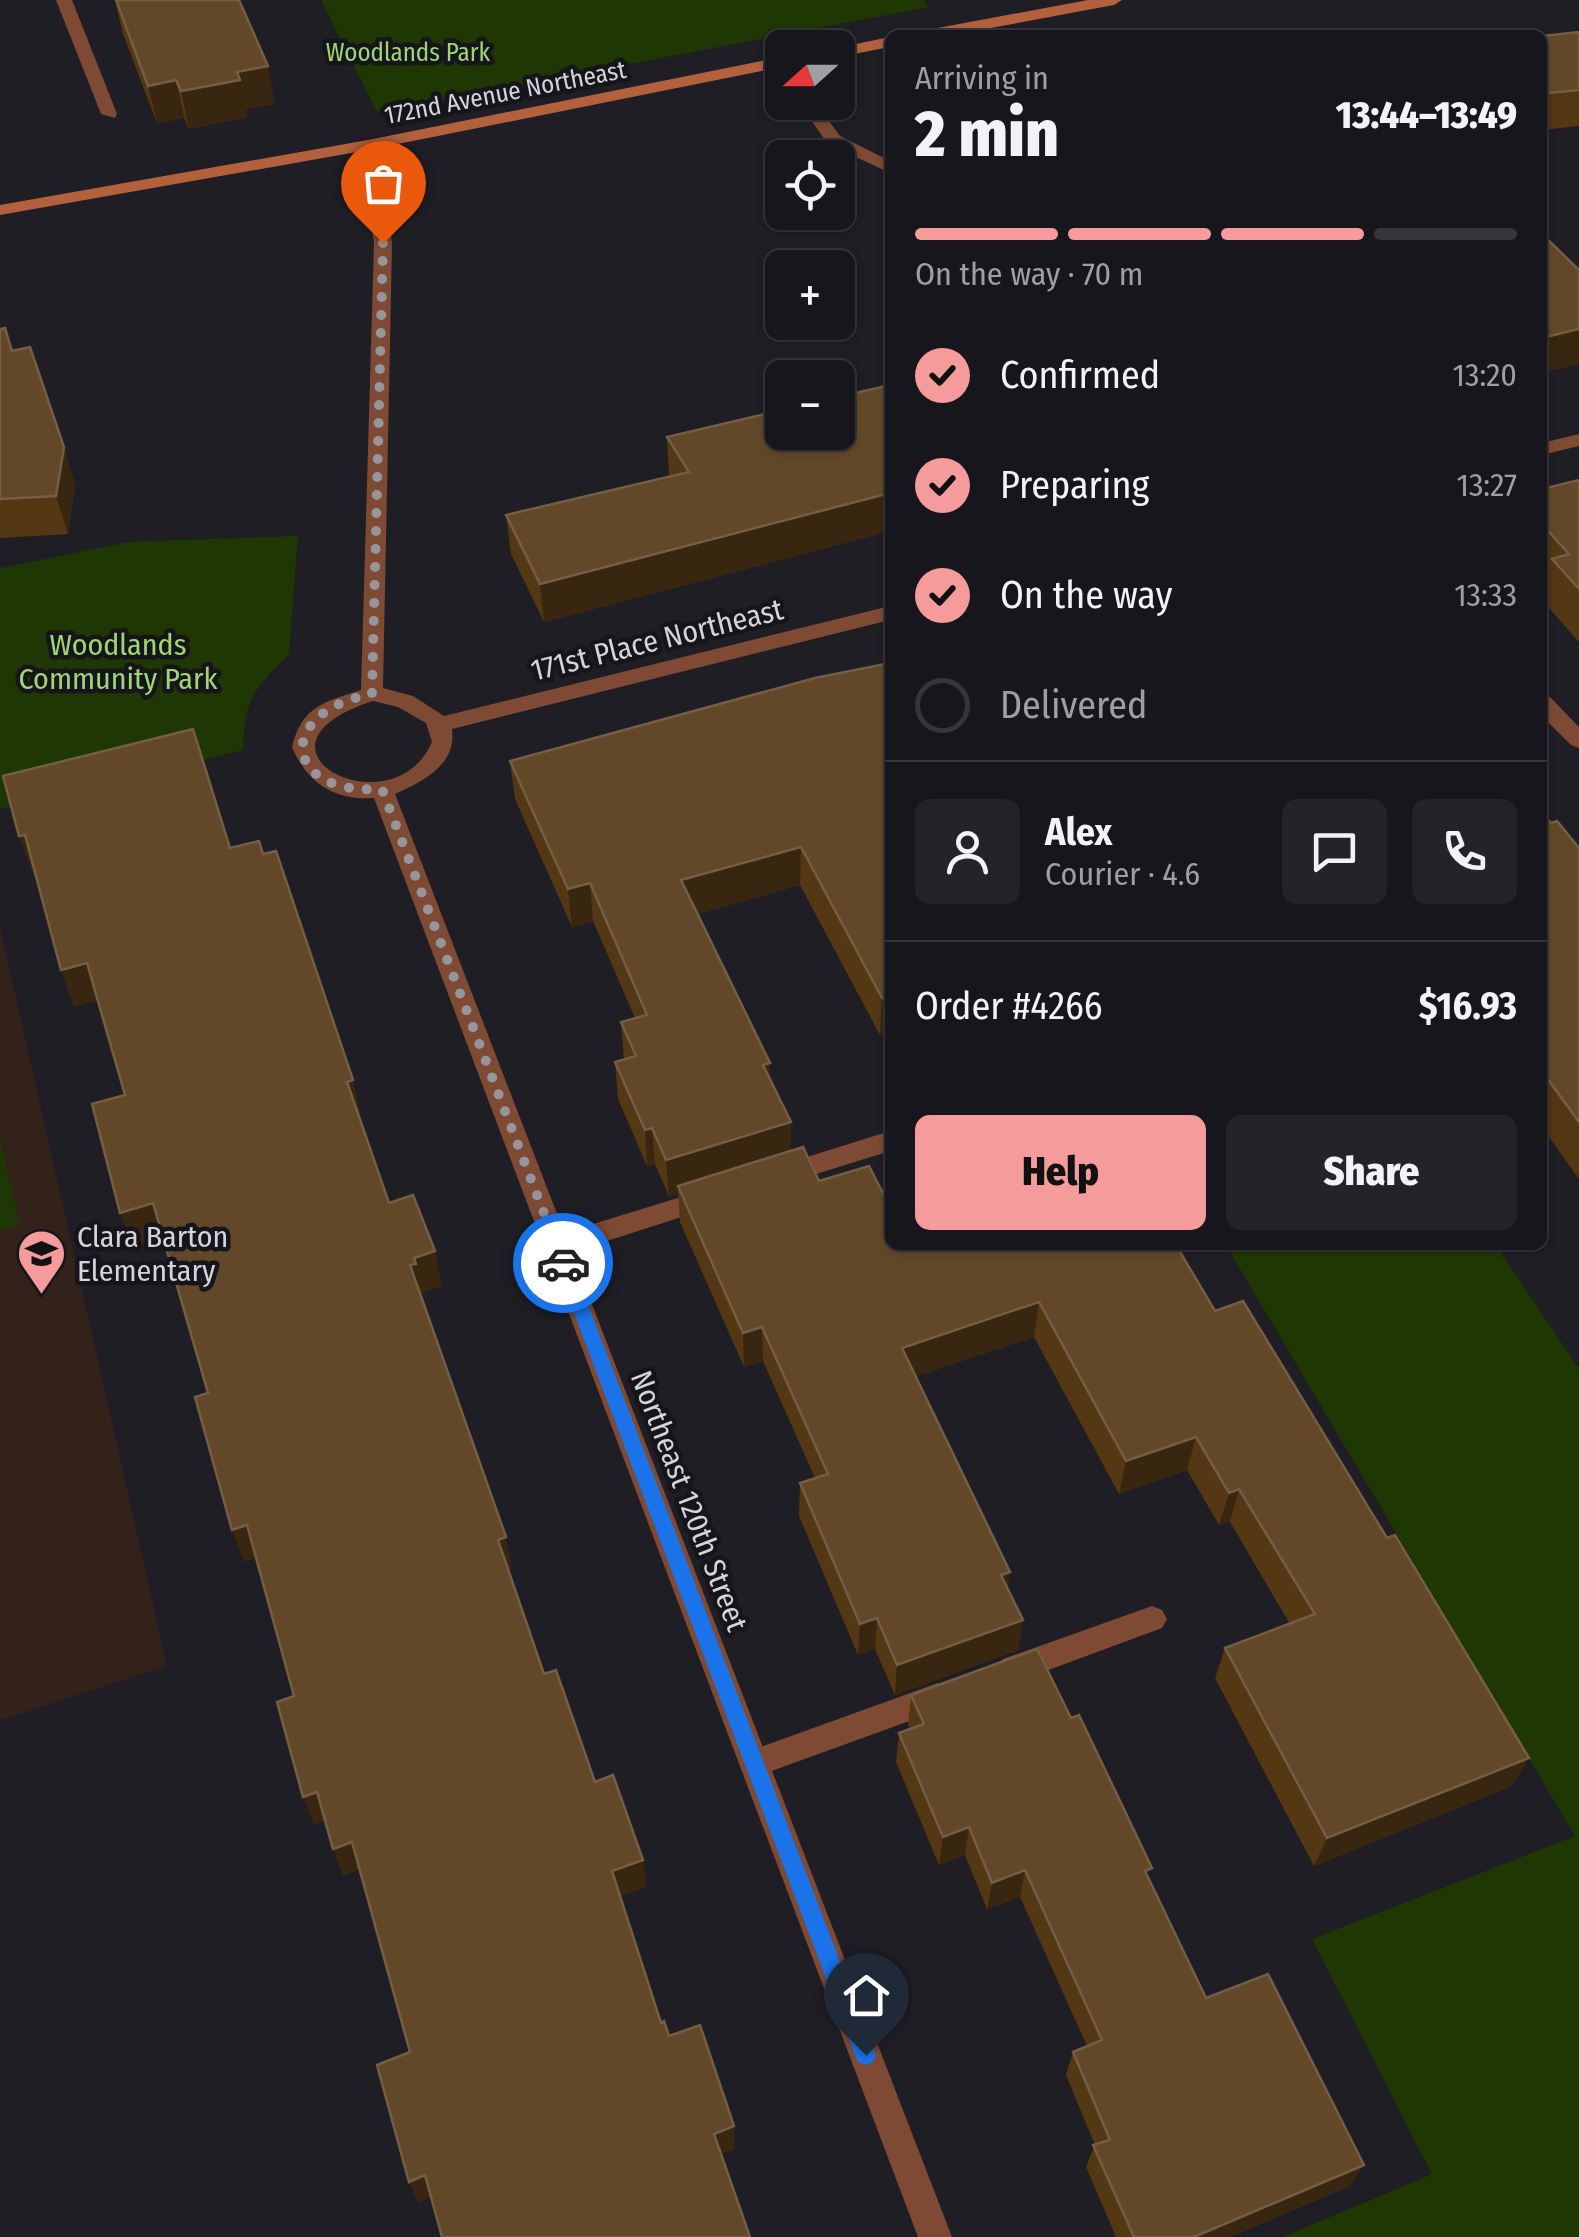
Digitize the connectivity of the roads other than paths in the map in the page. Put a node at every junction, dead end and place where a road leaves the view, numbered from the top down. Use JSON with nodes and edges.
{"nodes":[{"id":1,"x":64,"y":0,"type":"edge"},
{"id":2,"x":1114,"y":0,"type":"edge"},
{"id":3,"x":954,"y":30,"type":"edge"},
{"id":4,"x":885,"y":43,"type":"edge"},
{"id":5,"x":855,"y":49,"type":"edge"},
{"id":6,"x":765,"y":65,"type":"edge"},
{"id":7,"x":110,"y":114,"type":"dead end"},
{"id":8,"x":819,"y":120,"type":"edge"},
{"id":9,"x":368,"y":145,"type":"junction"},
{"id":10,"x":885,"y":166,"type":"edge"},
{"id":11,"x":0,"y":210,"type":"edge"},
{"id":12,"x":1579,"y":440,"type":"edge"},
{"id":13,"x":1547,"y":448,"type":"edge"},
{"id":14,"x":885,"y":614,"type":"edge"},
{"id":15,"x":372,"y":694,"type":"junction"},
{"id":16,"x":1547,"y":707,"type":"edge"},
{"id":17,"x":439,"y":725,"type":"junction"},
{"id":18,"x":1579,"y":740,"type":"edge"},
{"id":19,"x":382,"y":789,"type":"junction"},
{"id":20,"x":885,"y":1143,"type":"edge"},
{"id":21,"x":557,"y":1246,"type":"junction"},
{"id":22,"x":1152,"y":1619,"type":"dead end"},
{"id":23,"x":755,"y":1763,"type":"junction"},
{"id":24,"x":935,"y":2237,"type":"edge"}],
"edges":[{"from":1,"to":7,"type":"street"},
{"from":2,"to":3,"type":"street"},
{"from":4,"to":5,"type":"street"},
{"from":6,"to":9,"type":"street","name":"172nd Avenue Northeast"},
{"from":8,"to":10,"type":"street"},
{"from":9,"to":11,"type":"street","name":"172nd Avenue Northeast"},
{"from":9,"to":15,"type":"street"},
{"from":12,"to":13,"type":"street"},
{"from":14,"to":17,"type":"street","name":"171st Place Northeast"},
{"from":15,"to":17,"type":"street"},
{"from":15,"to":19,"type":"street"},
{"from":16,"to":18,"type":"street"},
{"from":17,"to":19,"type":"street"},
{"from":19,"to":21,"type":"street","name":"Northeast 120th Street"},
{"from":20,"to":21,"type":"street"},
{"from":21,"to":23,"type":"street","name":"Northeast 120th Street"},
{"from":22,"to":23,"type":"street"},
{"from":23,"to":24,"type":"street","name":"Northeast 120th Street"}]}
